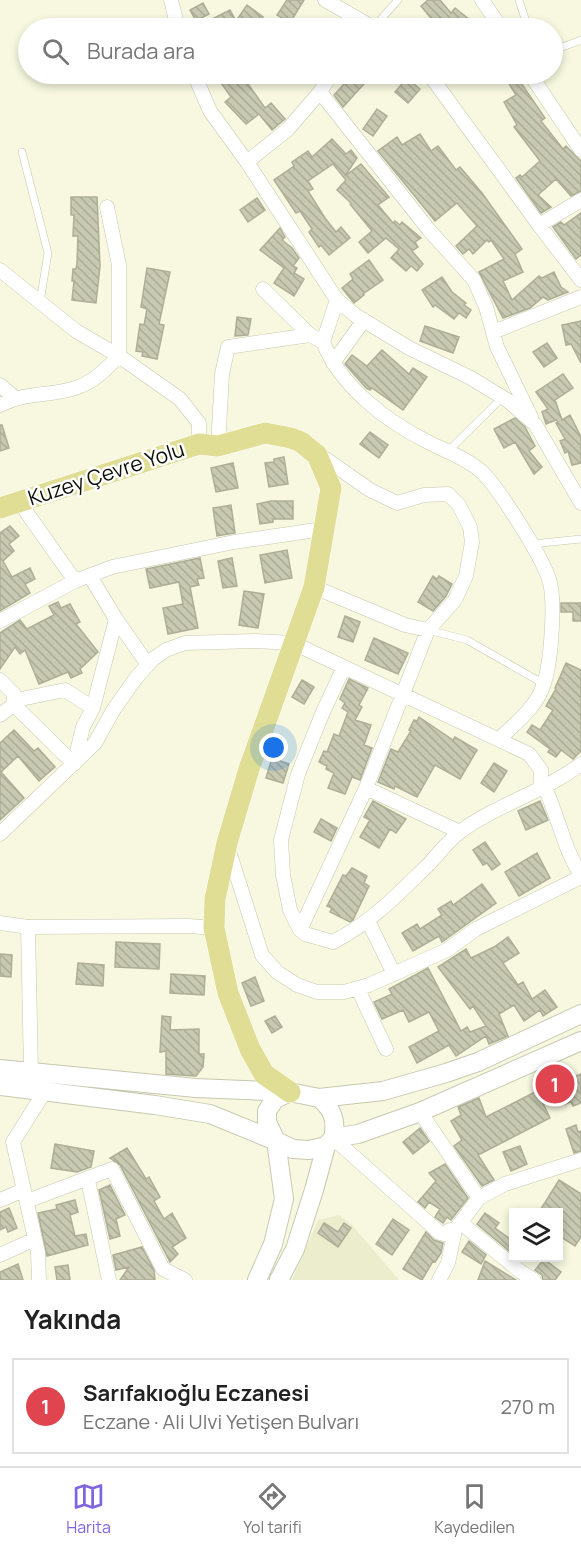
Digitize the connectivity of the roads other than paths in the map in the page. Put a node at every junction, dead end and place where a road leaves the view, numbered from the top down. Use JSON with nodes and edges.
{"nodes":[{"id":1,"x":171,"y":0,"type":"edge"},
{"id":2,"x":325,"y":0,"type":"edge"},
{"id":3,"x":398,"y":0,"type":"edge"},
{"id":4,"x":482,"y":0,"type":"edge"},
{"id":5,"x":519,"y":0,"type":"edge"},
{"id":6,"x":176,"y":18,"type":"edge"},
{"id":7,"x":356,"y":18,"type":"edge"},
{"id":8,"x":382,"y":18,"type":"edge"},
{"id":9,"x":494,"y":18,"type":"edge"},
{"id":10,"x":525,"y":18,"type":"edge"},
{"id":11,"x":581,"y":40,"type":"edge"},
{"id":12,"x":563,"y":47,"type":"edge"},
{"id":13,"x":198,"y":84,"type":"edge"},
{"id":14,"x":325,"y":84,"type":"edge"},
{"id":15,"x":436,"y":84,"type":"edge"},
{"id":16,"x":537,"y":84,"type":"edge"},
{"id":17,"x":320,"y":92,"type":"junction"},
{"id":18,"x":581,"y":150,"type":"edge"},
{"id":19,"x":22,"y":152,"type":"dead end"},
{"id":20,"x":247,"y":162,"type":"junction"},
{"id":21,"x":581,"y":200,"type":"edge"},
{"id":22,"x":107,"y":207,"type":"dead end"},
{"id":23,"x":539,"y":225,"type":"junction"},
{"id":24,"x":0,"y":270,"type":"edge"},
{"id":25,"x":581,"y":280,"type":"edge"},
{"id":26,"x":263,"y":289,"type":"dead end"},
{"id":27,"x":581,"y":297,"type":"edge"},
{"id":28,"x":337,"y":300,"type":"junction"},
{"id":29,"x":40,"y":302,"type":"junction"},
{"id":30,"x":364,"y":320,"type":"junction"},
{"id":31,"x":493,"y":332,"type":"junction"},
{"id":32,"x":310,"y":335,"type":"junction"},
{"id":33,"x":323,"y":342,"type":"junction"},
{"id":34,"x":119,"y":356,"type":"junction"},
{"id":35,"x":333,"y":363,"type":"junction"},
{"id":36,"x":0,"y":384,"type":"edge"},
{"id":37,"x":503,"y":397,"type":"junction"},
{"id":38,"x":15,"y":398,"type":"junction"},
{"id":39,"x":0,"y":405,"type":"edge"},
{"id":40,"x":535,"y":424,"type":"junction"},
{"id":41,"x":208,"y":445,"type":"junction"},
{"id":42,"x":310,"y":448,"type":"junction"},
{"id":43,"x":447,"y":452,"type":"junction"},
{"id":44,"x":581,"y":503,"type":"edge"},
{"id":45,"x":5,"y":505,"type":"edge"},
{"id":46,"x":323,"y":529,"type":"junction"},
{"id":47,"x":581,"y":539,"type":"edge"},
{"id":48,"x":532,"y":544,"type":"junction"},
{"id":49,"x":90,"y":576,"type":"junction"},
{"id":50,"x":75,"y":581,"type":"junction"},
{"id":51,"x":314,"y":587,"type":"junction"},
{"id":52,"x":116,"y":619,"type":"junction"},
{"id":53,"x":0,"y":621,"type":"edge"},
{"id":54,"x":428,"y":630,"type":"junction"},
{"id":55,"x":294,"y":644,"type":"junction"},
{"id":56,"x":148,"y":664,"type":"junction"},
{"id":57,"x":344,"y":667,"type":"junction"},
{"id":58,"x":0,"y":680,"type":"edge"},
{"id":59,"x":544,"y":684,"type":"junction"},
{"id":60,"x":404,"y":694,"type":"junction"},
{"id":61,"x":14,"y":705,"type":"junction"},
{"id":62,"x":93,"y":708,"type":"junction"},
{"id":63,"x":0,"y":715,"type":"edge"},
{"id":64,"x":500,"y":739,"type":"junction"},
{"id":65,"x":74,"y":764,"type":"junction"},
{"id":66,"x":581,"y":764,"type":"edge"},
{"id":67,"x":541,"y":787,"type":"junction"},
{"id":68,"x":366,"y":788,"type":"junction"},
{"id":69,"x":460,"y":832,"type":"junction"},
{"id":70,"x":0,"y":834,"type":"edge"},
{"id":71,"x":227,"y":843,"type":"junction"},
{"id":72,"x":581,"y":844,"type":"edge"},
{"id":73,"x":570,"y":854,"type":"junction"},
{"id":74,"x":581,"y":876,"type":"edge"},
{"id":75,"x":368,"y":921,"type":"junction"},
{"id":76,"x":0,"y":923,"type":"edge"},
{"id":77,"x":28,"y":927,"type":"junction"},
{"id":78,"x":214,"y":928,"type":"junction"},
{"id":79,"x":300,"y":930,"type":"junction"},
{"id":80,"x":394,"y":974,"type":"junction"},
{"id":81,"x":358,"y":988,"type":"junction"},
{"id":82,"x":581,"y":1014,"type":"edge"},
{"id":83,"x":581,"y":1041,"type":"edge"},
{"id":84,"x":386,"y":1049,"type":"dead end"},
{"id":85,"x":0,"y":1069,"type":"edge"},
{"id":86,"x":31,"y":1072,"type":"junction"},
{"id":87,"x":0,"y":1086,"type":"edge"},
{"id":88,"x":45,"y":1091,"type":"junction"},
{"id":89,"x":290,"y":1092,"type":"junction"},
{"id":90,"x":320,"y":1098,"type":"junction"},
{"id":91,"x":420,"y":1112,"type":"junction"},
{"id":92,"x":276,"y":1141,"type":"junction"},
{"id":93,"x":329,"y":1142,"type":"junction"},
{"id":94,"x":15,"y":1151,"type":"junction"},
{"id":95,"x":0,"y":1154,"type":"edge"},
{"id":96,"x":581,"y":1160,"type":"edge"},
{"id":97,"x":88,"y":1180,"type":"junction"},
{"id":98,"x":25,"y":1196,"type":"junction"},
{"id":99,"x":479,"y":1198,"type":"junction"},
{"id":100,"x":0,"y":1200,"type":"edge"},
{"id":101,"x":458,"y":1226,"type":"junction"},
{"id":102,"x":35,"y":1239,"type":"junction"},
{"id":103,"x":0,"y":1255,"type":"edge"},
{"id":104,"x":448,"y":1263,"type":"junction"},
{"id":105,"x":160,"y":1275,"type":"edge"},
{"id":106,"x":39,"y":1280,"type":"edge"},
{"id":107,"x":109,"y":1280,"type":"edge"},
{"id":108,"x":184,"y":1280,"type":"edge"},
{"id":109,"x":257,"y":1280,"type":"edge"},
{"id":110,"x":279,"y":1280,"type":"edge"},
{"id":111,"x":439,"y":1280,"type":"edge"},
{"id":112,"x":450,"y":1280,"type":"edge"},
{"id":113,"x":534,"y":1280,"type":"edge"}],
"edges":[{"from":1,"to":6,"type":"street"},
{"from":2,"to":7,"type":"street"},
{"from":3,"to":8,"type":"lane"},
{"from":4,"to":9,"type":"street"},
{"from":5,"to":10,"type":"lane"},
{"from":11,"to":12,"type":"lane"},
{"from":13,"to":20,"type":"street"},
{"from":14,"to":17,"type":"street"},
{"from":15,"to":23,"type":"street"},
{"from":16,"to":18,"type":"street"},
{"from":17,"to":20,"type":"street"},
{"from":17,"to":31,"type":"street"},
{"from":19,"to":29,"type":"lane"},
{"from":20,"to":28,"type":"street"},
{"from":21,"to":23,"type":"street"},
{"from":22,"to":34,"type":"street"},
{"from":23,"to":25,"type":"street"},
{"from":24,"to":29,"type":"street"},
{"from":26,"to":32,"type":"street"},
{"from":27,"to":31,"type":"street"},
{"from":28,"to":30,"type":"street"},
{"from":28,"to":33,"type":"street"},
{"from":29,"to":34,"type":"street"},
{"from":30,"to":35,"type":"street"},
{"from":30,"to":37,"type":"street"},
{"from":31,"to":40,"type":"street"},
{"from":32,"to":33,"type":"street"},
{"from":32,"to":41,"type":"street"},
{"from":33,"to":35,"type":"street"},
{"from":34,"to":38,"type":"street"},
{"from":34,"to":41,"type":"street"},
{"from":35,"to":43,"type":"street"},
{"from":36,"to":38,"type":"street"},
{"from":37,"to":40,"type":"street"},
{"from":37,"to":43,"type":"lane"},
{"from":38,"to":39,"type":"street"},
{"from":40,"to":44,"type":"street"},
{"from":41,"to":42,"type":"main road","name":"Kuzey Çevre Yolu"},
{"from":41,"to":45,"type":"main road","name":"Kuzey Çevre Yolu"},
{"from":42,"to":46,"type":"main road"},
{"from":42,"to":54,"type":"street"},
{"from":43,"to":48,"type":"street"},
{"from":45,"to":50,"type":"street"},
{"from":46,"to":49,"type":"street"},
{"from":46,"to":51,"type":"main road"},
{"from":47,"to":48,"type":"lane"},
{"from":48,"to":59,"type":"street"},
{"from":49,"to":50,"type":"street"},
{"from":49,"to":52,"type":"street"},
{"from":50,"to":53,"type":"street"},
{"from":51,"to":54,"type":"street"},
{"from":51,"to":55,"type":"main road"},
{"from":52,"to":56,"type":"street"},
{"from":52,"to":62,"type":"street"},
{"from":54,"to":59,"type":"lane"},
{"from":54,"to":60,"type":"street"},
{"from":55,"to":56,"type":"street"},
{"from":55,"to":57,"type":"street"},
{"from":55,"to":71,"type":"main road"},
{"from":56,"to":65,"type":"street"},
{"from":57,"to":60,"type":"street"},
{"from":57,"to":79,"type":"street"},
{"from":58,"to":61,"type":"street"},
{"from":59,"to":64,"type":"street"},
{"from":60,"to":64,"type":"street"},
{"from":60,"to":68,"type":"street"},
{"from":61,"to":62,"type":"street"},
{"from":61,"to":63,"type":"street"},
{"from":61,"to":65,"type":"street"},
{"from":62,"to":65,"type":"street"},
{"from":64,"to":67,"type":"street"},
{"from":65,"to":70,"type":"street"},
{"from":66,"to":67,"type":"street"},
{"from":67,"to":69,"type":"street"},
{"from":67,"to":73,"type":"street"},
{"from":68,"to":69,"type":"street"},
{"from":68,"to":79,"type":"street"},
{"from":69,"to":75,"type":"street"},
{"from":71,"to":78,"type":"main road"},
{"from":71,"to":81,"type":"street"},
{"from":72,"to":73,"type":"street"},
{"from":73,"to":74,"type":"street"},
{"from":74,"to":80,"type":"street"},
{"from":75,"to":79,"type":"street"},
{"from":75,"to":80,"type":"street"},
{"from":76,"to":77,"type":"street"},
{"from":77,"to":78,"type":"street"},
{"from":77,"to":86,"type":"street"},
{"from":78,"to":89,"type":"main road"},
{"from":80,"to":81,"type":"street"},
{"from":81,"to":84,"type":"street"},
{"from":82,"to":90,"type":"main road"},
{"from":83,"to":91,"type":"main road"},
{"from":85,"to":86,"type":"main road"},
{"from":86,"to":89,"type":"main road"},
{"from":87,"to":88,"type":"main road"},
{"from":88,"to":92,"type":"main road"},
{"from":88,"to":94,"type":"street"},
{"from":89,"to":90,"type":"main road"},
{"from":89,"to":92,"type":"main road"},
{"from":90,"to":93,"type":"main road"},
{"from":91,"to":93,"type":"main road"},
{"from":91,"to":99,"type":"street"},
{"from":92,"to":93,"type":"main road"},
{"from":92,"to":109,"type":"main road"},
{"from":93,"to":101,"type":"street"},
{"from":93,"to":110,"type":"main road"},
{"from":94,"to":95,"type":"street"},
{"from":94,"to":98,"type":"street"},
{"from":96,"to":99,"type":"street"},
{"from":97,"to":98,"type":"street"},
{"from":97,"to":105,"type":"street"},
{"from":97,"to":107,"type":"street"},
{"from":98,"to":100,"type":"street"},
{"from":98,"to":102,"type":"street"},
{"from":99,"to":101,"type":"street"},
{"from":101,"to":104,"type":"street"},
{"from":101,"to":113,"type":"street"},
{"from":102,"to":103,"type":"street"},
{"from":102,"to":106,"type":"street"},
{"from":104,"to":111,"type":"street"},
{"from":104,"to":112,"type":"street"},
{"from":105,"to":108,"type":"street"}]}
